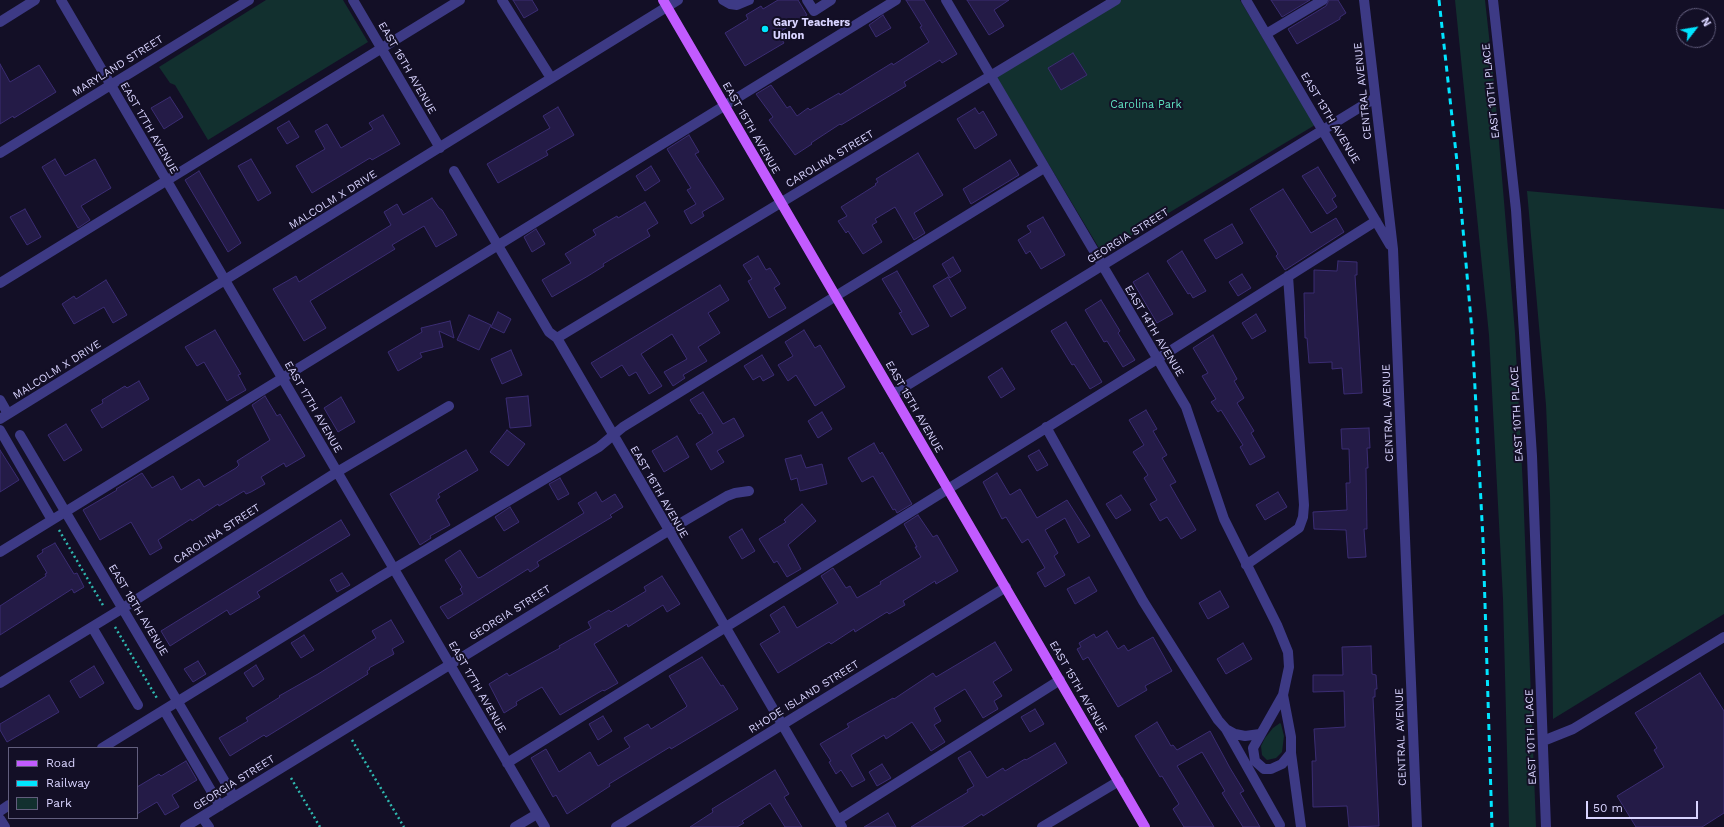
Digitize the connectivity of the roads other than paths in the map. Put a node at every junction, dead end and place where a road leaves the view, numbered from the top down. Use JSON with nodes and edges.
{"nodes":[{"id":1,"x":35,"y":0,"type":"edge"},
{"id":2,"x":60,"y":0,"type":"edge"},
{"id":3,"x":249,"y":0,"type":"edge"},
{"id":4,"x":353,"y":0,"type":"edge"},
{"id":5,"x":460,"y":0,"type":"edge"},
{"id":6,"x":502,"y":0,"type":"edge"},
{"id":7,"x":678,"y":0,"type":"edge"},
{"id":8,"x":723,"y":0,"type":"edge"},
{"id":9,"x":749,"y":0,"type":"edge"},
{"id":10,"x":807,"y":0,"type":"edge"},
{"id":11,"x":831,"y":0,"type":"edge"},
{"id":12,"x":896,"y":0,"type":"edge"},
{"id":13,"x":946,"y":0,"type":"edge"},
{"id":14,"x":1116,"y":0,"type":"edge"},
{"id":15,"x":1246,"y":0,"type":"edge"},
{"id":16,"x":1323,"y":0,"type":"edge"},
{"id":17,"x":1364,"y":0,"type":"edge"},
{"id":18,"x":1493,"y":0,"type":"edge"},
{"id":19,"x":664,"y":3,"type":"edge"},
{"id":20,"x":0,"y":22,"type":"edge"},
{"id":21,"x":1266,"y":34,"type":"junction"},
{"id":22,"x":381,"y":48,"type":"junction"},
{"id":23,"x":990,"y":76,"type":"junction"},
{"id":24,"x":551,"y":78,"type":"junction"},
{"id":25,"x":111,"y":85,"type":"junction"},
{"id":26,"x":1375,"y":98,"type":"junction"},
{"id":27,"x":724,"y":106,"type":"junction"},
{"id":28,"x":1323,"y":130,"type":"junction"},
{"id":29,"x":440,"y":148,"type":"junction"},
{"id":30,"x":0,"y":154,"type":"edge"},
{"id":31,"x":1044,"y":168,"type":"junction"},
{"id":32,"x":454,"y":171,"type":"dead end"},
{"id":33,"x":166,"y":180,"type":"junction"},
{"id":34,"x":780,"y":203,"type":"junction"},
{"id":35,"x":1376,"y":221,"type":"junction"},
{"id":36,"x":498,"y":245,"type":"junction"},
{"id":37,"x":1393,"y":248,"type":"junction"},
{"id":38,"x":1102,"y":266,"type":"junction"},
{"id":39,"x":1288,"y":276,"type":"junction"},
{"id":40,"x":225,"y":280,"type":"junction"},
{"id":41,"x":0,"y":283,"type":"edge"},
{"id":42,"x":836,"y":296,"type":"junction"},
{"id":43,"x":556,"y":338,"type":"junction"},
{"id":44,"x":1157,"y":359,"type":"junction"},
{"id":45,"x":282,"y":378,"type":"junction"},
{"id":46,"x":893,"y":394,"type":"junction"},
{"id":47,"x":0,"y":400,"type":"edge"},
{"id":48,"x":449,"y":406,"type":"dead end"},
{"id":49,"x":4,"y":417,"type":"edge"},
{"id":50,"x":1046,"y":427,"type":"junction"},
{"id":51,"x":0,"y":430,"type":"edge"},
{"id":52,"x":20,"y":435,"type":"dead end"},
{"id":53,"x":612,"y":436,"type":"junction"},
{"id":54,"x":337,"y":472,"type":"junction"},
{"id":55,"x":948,"y":489,"type":"junction"},
{"id":56,"x":749,"y":491,"type":"dead end"},
{"id":57,"x":66,"y":511,"type":"junction"},
{"id":58,"x":52,"y":520,"type":"junction"},
{"id":59,"x":668,"y":530,"type":"junction"},
{"id":60,"x":0,"y":552,"type":"edge"},
{"id":61,"x":1246,"y":565,"type":"junction"},
{"id":62,"x":394,"y":569,"type":"junction"},
{"id":63,"x":1006,"y":587,"type":"junction"},
{"id":64,"x":123,"y":608,"type":"junction"},
{"id":65,"x":92,"y":627,"type":"junction"},
{"id":66,"x":726,"y":628,"type":"junction"},
{"id":67,"x":1724,"y":637,"type":"edge"},
{"id":68,"x":450,"y":665,"type":"junction"},
{"id":69,"x":1060,"y":680,"type":"junction"},
{"id":70,"x":0,"y":683,"type":"edge"},
{"id":71,"x":1283,"y":695,"type":"junction"},
{"id":72,"x":178,"y":701,"type":"junction"},
{"id":73,"x":138,"y":705,"type":"dead end"},
{"id":74,"x":164,"y":710,"type":"junction"},
{"id":75,"x":783,"y":724,"type":"junction"},
{"id":76,"x":1226,"y":729,"type":"junction"},
{"id":77,"x":1260,"y":734,"type":"junction"},
{"id":78,"x":1543,"y":741,"type":"junction"},
{"id":79,"x":104,"y":747,"type":"edge"},
{"id":80,"x":1291,"y":752,"type":"junction"},
{"id":81,"x":507,"y":763,"type":"junction"},
{"id":82,"x":1119,"y":781,"type":"junction"},
{"id":83,"x":234,"y":797,"type":"junction"},
{"id":84,"x":220,"y":806,"type":"junction"},
{"id":85,"x":537,"y":814,"type":"junction"},
{"id":86,"x":202,"y":817,"type":"junction"},
{"id":87,"x":0,"y":819,"type":"edge"},
{"id":88,"x":840,"y":824,"type":"edge"},
{"id":89,"x":1280,"y":825,"type":"dead end"},
{"id":90,"x":5,"y":827,"type":"edge"},
{"id":91,"x":185,"y":827,"type":"edge"},
{"id":92,"x":208,"y":827,"type":"edge"},
{"id":93,"x":515,"y":827,"type":"edge"},
{"id":94,"x":545,"y":827,"type":"edge"},
{"id":95,"x":616,"y":827,"type":"edge"},
{"id":96,"x":1042,"y":827,"type":"edge"},
{"id":97,"x":1146,"y":827,"type":"edge"},
{"id":98,"x":1301,"y":827,"type":"edge"},
{"id":99,"x":1417,"y":827,"type":"edge"},
{"id":100,"x":1546,"y":827,"type":"edge"}],
"edges":[{"from":1,"to":20,"type":"street"},
{"from":2,"to":25,"type":"street","name":"EAST 17TH AVENUE"},
{"from":3,"to":25,"type":"street","name":"MARYLAND STREET"},
{"from":4,"to":22,"type":"street","name":"EAST 16TH AVENUE"},
{"from":5,"to":22,"type":"street"},
{"from":6,"to":24,"type":"street"},
{"from":7,"to":19,"type":"street","name":"MALCOLM X DRIVE"},
{"from":8,"to":9,"type":"street"},
{"from":10,"to":11,"type":"street"},
{"from":12,"to":27,"type":"street"},
{"from":13,"to":23,"type":"street","name":"EAST 14TH AVENUE"},
{"from":14,"to":23,"type":"street","name":"CAROLINA STREET"},
{"from":15,"to":21,"type":"street","name":"EAST 13TH AVENUE"},
{"from":16,"to":21,"type":"street"},
{"from":17,"to":26,"type":"street","name":"CENTRAL AVENUE"},
{"from":18,"to":78,"type":"street","name":"EAST 10TH PLACE"},
{"from":19,"to":24,"type":"street","name":"MALCOLM X DRIVE"},
{"from":19,"to":27,"type":"main road","name":"EAST 15TH AVENUE"},
{"from":21,"to":28,"type":"street","name":"EAST 13TH AVENUE"},
{"from":22,"to":29,"type":"street","name":"EAST 16TH AVENUE"},
{"from":22,"to":33,"type":"street"},
{"from":23,"to":31,"type":"street","name":"EAST 14TH AVENUE"},
{"from":23,"to":34,"type":"street","name":"CAROLINA STREET"},
{"from":24,"to":29,"type":"street","name":"MALCOLM X DRIVE"},
{"from":25,"to":30,"type":"street","name":"MARYLAND STREET"},
{"from":25,"to":33,"type":"street","name":"EAST 17TH AVENUE"},
{"from":26,"to":28,"type":"street","name":"GEORGIA STREET"},
{"from":26,"to":37,"type":"street","name":"CENTRAL AVENUE"},
{"from":27,"to":34,"type":"main road","name":"EAST 15TH AVENUE"},
{"from":27,"to":36,"type":"street"},
{"from":28,"to":35,"type":"street","name":"EAST 13TH AVENUE"},
{"from":28,"to":38,"type":"street","name":"GEORGIA STREET"},
{"from":29,"to":40,"type":"street","name":"MALCOLM X DRIVE"},
{"from":31,"to":38,"type":"street","name":"EAST 14TH AVENUE"},
{"from":31,"to":42,"type":"street"},
{"from":32,"to":36,"type":"street","name":"EAST 16TH AVENUE"},
{"from":33,"to":40,"type":"street","name":"EAST 17TH AVENUE"},
{"from":33,"to":41,"type":"street"},
{"from":34,"to":42,"type":"main road","name":"EAST 15TH AVENUE"},
{"from":34,"to":43,"type":"street","name":"CAROLINA STREET"},
{"from":35,"to":37,"type":"street","name":"EAST 13TH AVENUE"},
{"from":35,"to":39,"type":"street"},
{"from":36,"to":43,"type":"street","name":"EAST 16TH AVENUE"},
{"from":36,"to":45,"type":"street"},
{"from":37,"to":99,"type":"street","name":"CENTRAL AVENUE"},
{"from":38,"to":44,"type":"street","name":"EAST 14TH AVENUE"},
{"from":38,"to":46,"type":"street","name":"GEORGIA STREET"},
{"from":39,"to":44,"type":"street"},
{"from":39,"to":61,"type":"street"},
{"from":40,"to":45,"type":"street","name":"EAST 17TH AVENUE"},
{"from":40,"to":49,"type":"street","name":"MALCOLM X DRIVE"},
{"from":42,"to":46,"type":"main road","name":"EAST 15TH AVENUE"},
{"from":42,"to":53,"type":"street"},
{"from":43,"to":53,"type":"street","name":"EAST 16TH AVENUE"},
{"from":44,"to":50,"type":"street"},
{"from":44,"to":61,"type":"street","name":"EAST 14TH AVENUE"},
{"from":45,"to":54,"type":"street","name":"EAST 17TH AVENUE"},
{"from":45,"to":57,"type":"street"},
{"from":46,"to":55,"type":"main road","name":"EAST 15TH AVENUE"},
{"from":47,"to":49,"type":"street"},
{"from":48,"to":54,"type":"street","name":"CAROLINA STREET"},
{"from":50,"to":55,"type":"street"},
{"from":50,"to":76,"type":"street"},
{"from":51,"to":58,"type":"street"},
{"from":52,"to":57,"type":"street","name":"EAST 18TH AVENUE"},
{"from":53,"to":59,"type":"street","name":"EAST 16TH AVENUE"},
{"from":53,"to":62,"type":"street"},
{"from":54,"to":62,"type":"street","name":"EAST 17TH AVENUE"},
{"from":54,"to":64,"type":"street","name":"CAROLINA STREET"},
{"from":55,"to":63,"type":"main road","name":"EAST 15TH AVENUE"},
{"from":55,"to":66,"type":"street"},
{"from":56,"to":59,"type":"street","name":"GEORGIA STREET"},
{"from":57,"to":58,"type":"street"},
{"from":57,"to":64,"type":"street","name":"EAST 18TH AVENUE"},
{"from":58,"to":60,"type":"street"},
{"from":59,"to":66,"type":"street","name":"EAST 16TH AVENUE"},
{"from":59,"to":68,"type":"street","name":"GEORGIA STREET"},
{"from":61,"to":71,"type":"street","name":"EAST 14TH AVENUE"},
{"from":62,"to":68,"type":"street","name":"EAST 17TH AVENUE"},
{"from":62,"to":72,"type":"street"},
{"from":63,"to":69,"type":"main road","name":"EAST 15TH AVENUE"},
{"from":63,"to":75,"type":"street","name":"RHODE ISLAND STREET"},
{"from":64,"to":65,"type":"street","name":"CAROLINA STREET"},
{"from":64,"to":72,"type":"street","name":"EAST 18TH AVENUE"},
{"from":65,"to":70,"type":"street","name":"CAROLINA STREET"},
{"from":65,"to":73,"type":"street"},
{"from":66,"to":75,"type":"street","name":"EAST 16TH AVENUE"},
{"from":66,"to":81,"type":"street"},
{"from":67,"to":78,"type":"street"},
{"from":68,"to":81,"type":"street","name":"EAST 17TH AVENUE"},
{"from":68,"to":83,"type":"street","name":"GEORGIA STREET"},
{"from":69,"to":82,"type":"main road","name":"EAST 15TH AVENUE"},
{"from":69,"to":88,"type":"street"},
{"from":71,"to":77,"type":"street","name":"EAST 14TH AVENUE"},
{"from":71,"to":80,"type":"street","name":"EAST 14TH AVENUE"},
{"from":72,"to":74,"type":"street"},
{"from":72,"to":83,"type":"street","name":"EAST 18TH AVENUE"},
{"from":74,"to":79,"type":"street"},
{"from":74,"to":84,"type":"street"},
{"from":75,"to":88,"type":"street","name":"EAST 16TH AVENUE"},
{"from":75,"to":95,"type":"street","name":"RHODE ISLAND STREET"},
{"from":76,"to":77,"type":"street"},
{"from":76,"to":89,"type":"street"},
{"from":77,"to":80,"type":"street","name":"EAST 14TH AVENUE"},
{"from":78,"to":100,"type":"street","name":"EAST 10TH PLACE"},
{"from":80,"to":98,"type":"street"},
{"from":81,"to":85,"type":"street","name":"EAST 17TH AVENUE"},
{"from":82,"to":96,"type":"street"},
{"from":82,"to":97,"type":"main road","name":"EAST 15TH AVENUE"},
{"from":83,"to":84,"type":"street","name":"GEORGIA STREET"},
{"from":84,"to":86,"type":"street","name":"GEORGIA STREET"},
{"from":85,"to":93,"type":"street"},
{"from":85,"to":94,"type":"street","name":"EAST 17TH AVENUE"},
{"from":86,"to":91,"type":"street","name":"GEORGIA STREET"},
{"from":86,"to":92,"type":"street"},
{"from":87,"to":90,"type":"street"}]}
